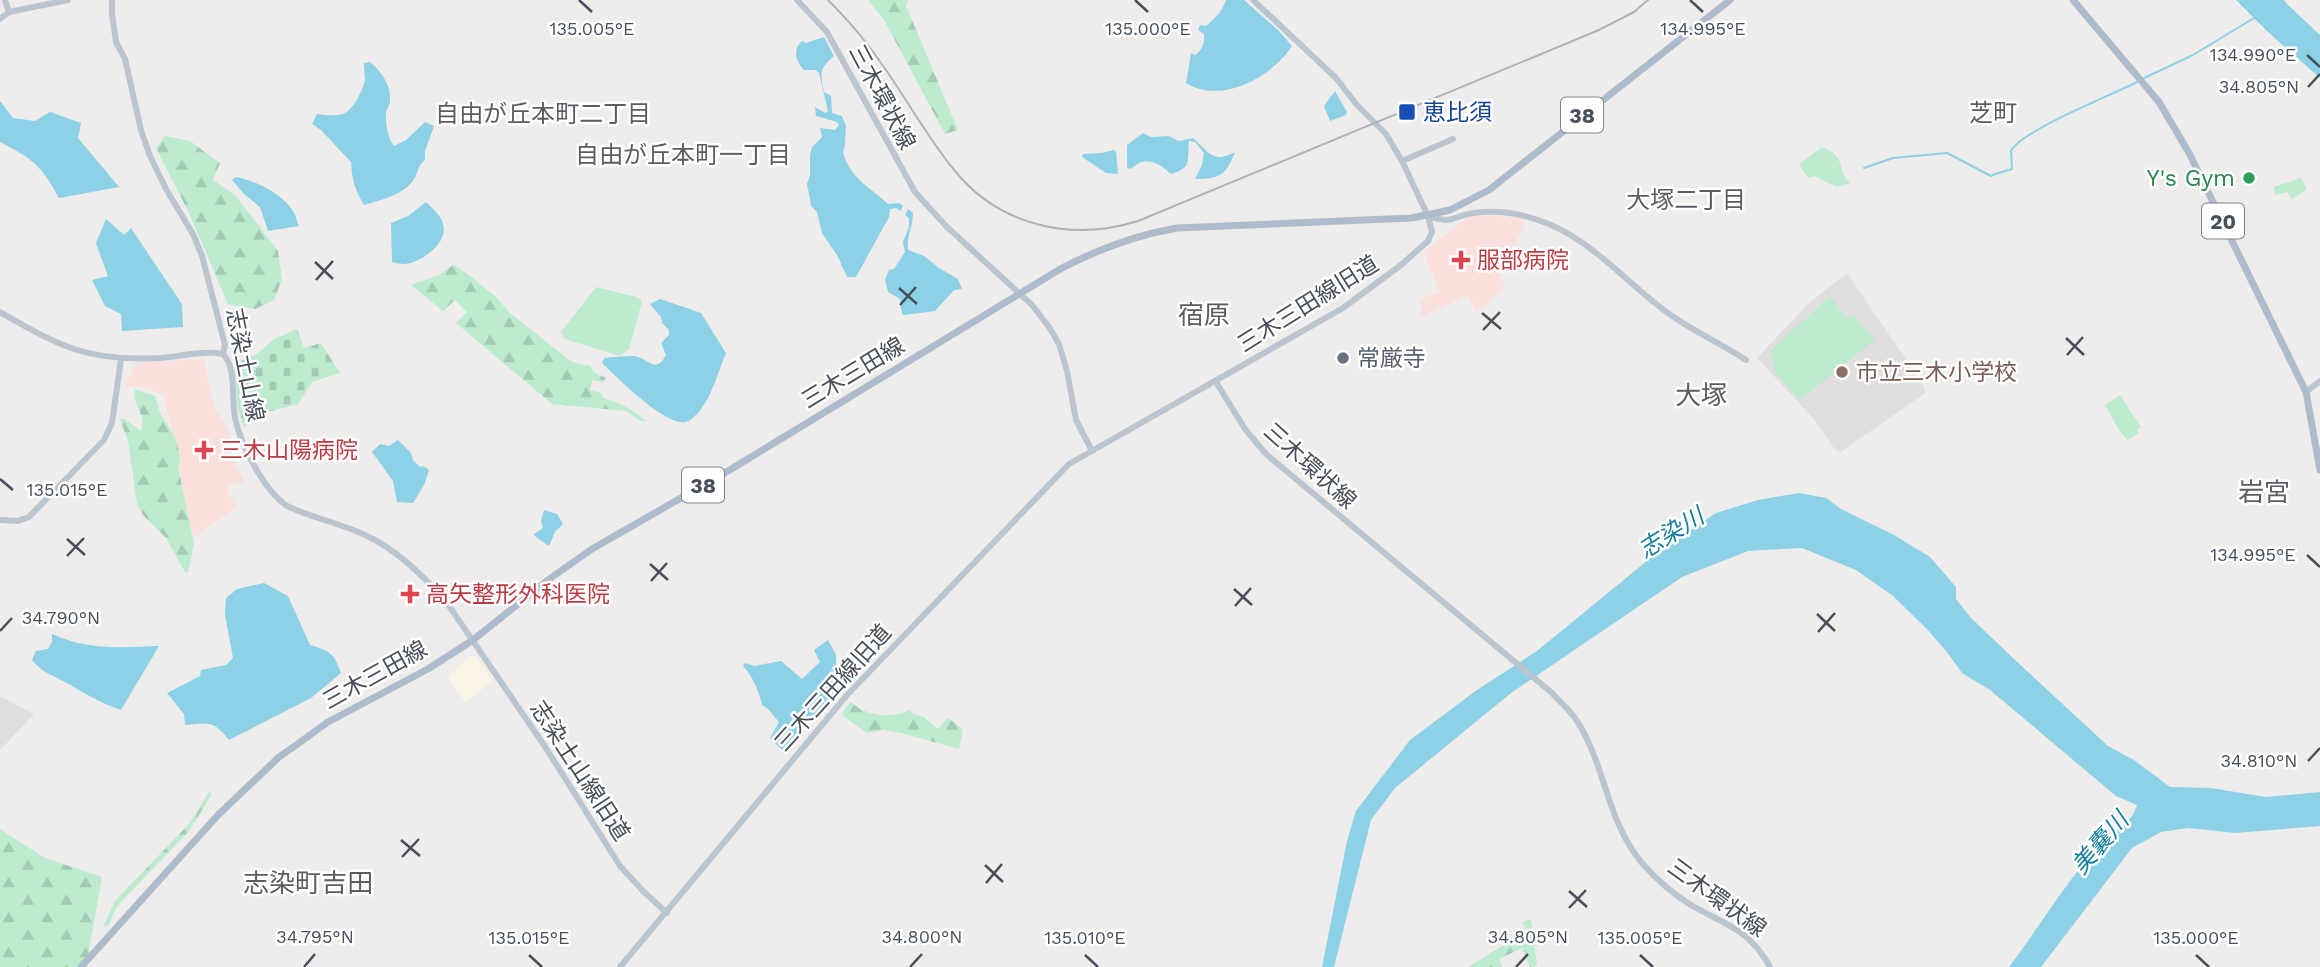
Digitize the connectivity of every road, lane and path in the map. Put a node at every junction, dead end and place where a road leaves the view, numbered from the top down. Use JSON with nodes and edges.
{"nodes":[{"id":1,"x":5,"y":0,"type":"edge"},
{"id":2,"x":68,"y":0,"type":"edge"},
{"id":3,"x":112,"y":0,"type":"edge"},
{"id":4,"x":797,"y":0,"type":"edge"},
{"id":5,"x":1253,"y":0,"type":"edge"},
{"id":6,"x":1730,"y":0,"type":"edge"},
{"id":7,"x":2073,"y":0,"type":"edge"},
{"id":8,"x":9,"y":12,"type":"junction"},
{"id":9,"x":0,"y":19,"type":"edge"},
{"id":10,"x":1453,"y":139,"type":"dead end"},
{"id":11,"x":1402,"y":160,"type":"junction"},
{"id":12,"x":1428,"y":216,"type":"junction"},
{"id":13,"x":1020,"y":293,"type":"junction"},
{"id":14,"x":0,"y":312,"type":"edge"},
{"id":15,"x":223,"y":354,"type":"junction"},
{"id":16,"x":121,"y":359,"type":"junction"},
{"id":17,"x":1746,"y":360,"type":"dead end"},
{"id":18,"x":2320,"y":381,"type":"edge"},
{"id":19,"x":1216,"y":382,"type":"junction"},
{"id":20,"x":2305,"y":393,"type":"junction"},
{"id":21,"x":1092,"y":451,"type":"junction"},
{"id":22,"x":2320,"y":470,"type":"edge"},
{"id":23,"x":0,"y":520,"type":"edge"},
{"id":24,"x":473,"y":640,"type":"junction"},
{"id":25,"x":667,"y":913,"type":"junction"},
{"id":26,"x":81,"y":967,"type":"edge"},
{"id":27,"x":620,"y":967,"type":"edge"},
{"id":28,"x":1770,"y":967,"type":"edge"}],
"edges":[{"from":1,"to":8,"type":"street"},
{"from":2,"to":8,"type":"street"},
{"from":3,"to":15,"type":"street","name":"志染土山線"},
{"from":4,"to":13,"type":"street","name":"三木環状線"},
{"from":5,"to":11,"type":"street"},
{"from":6,"to":12,"type":"main road","name":"三木三田線","number":"38"},
{"from":7,"to":20,"type":"main road","number":"20"},
{"from":8,"to":9,"type":"street"},
{"from":10,"to":11,"type":"street"},
{"from":11,"to":12,"type":"street"},
{"from":12,"to":13,"type":"main road","name":"三木三田線","number":"38"},
{"from":12,"to":17,"type":"street"},
{"from":12,"to":19,"type":"street","name":"三木三田線旧道"},
{"from":13,"to":21,"type":"street","name":"三木環状線"},
{"from":13,"to":24,"type":"main road","name":"三木三田線","number":"38"},
{"from":14,"to":16,"type":"street"},
{"from":15,"to":16,"type":"street"},
{"from":15,"to":24,"type":"street","name":"志染土山線"},
{"from":16,"to":23,"type":"street"},
{"from":18,"to":20,"type":"street"},
{"from":19,"to":21,"type":"street"},
{"from":19,"to":28,"type":"street","name":"三木環状線"},
{"from":20,"to":22,"type":"main road","number":"20"},
{"from":21,"to":25,"type":"street","name":"三木三田線旧道"},
{"from":24,"to":25,"type":"street","name":"志染土山線旧道"},
{"from":24,"to":26,"type":"main road","name":"三木三田線","number":"38"},
{"from":25,"to":27,"type":"street","name":"三木三田線旧道"}]}
